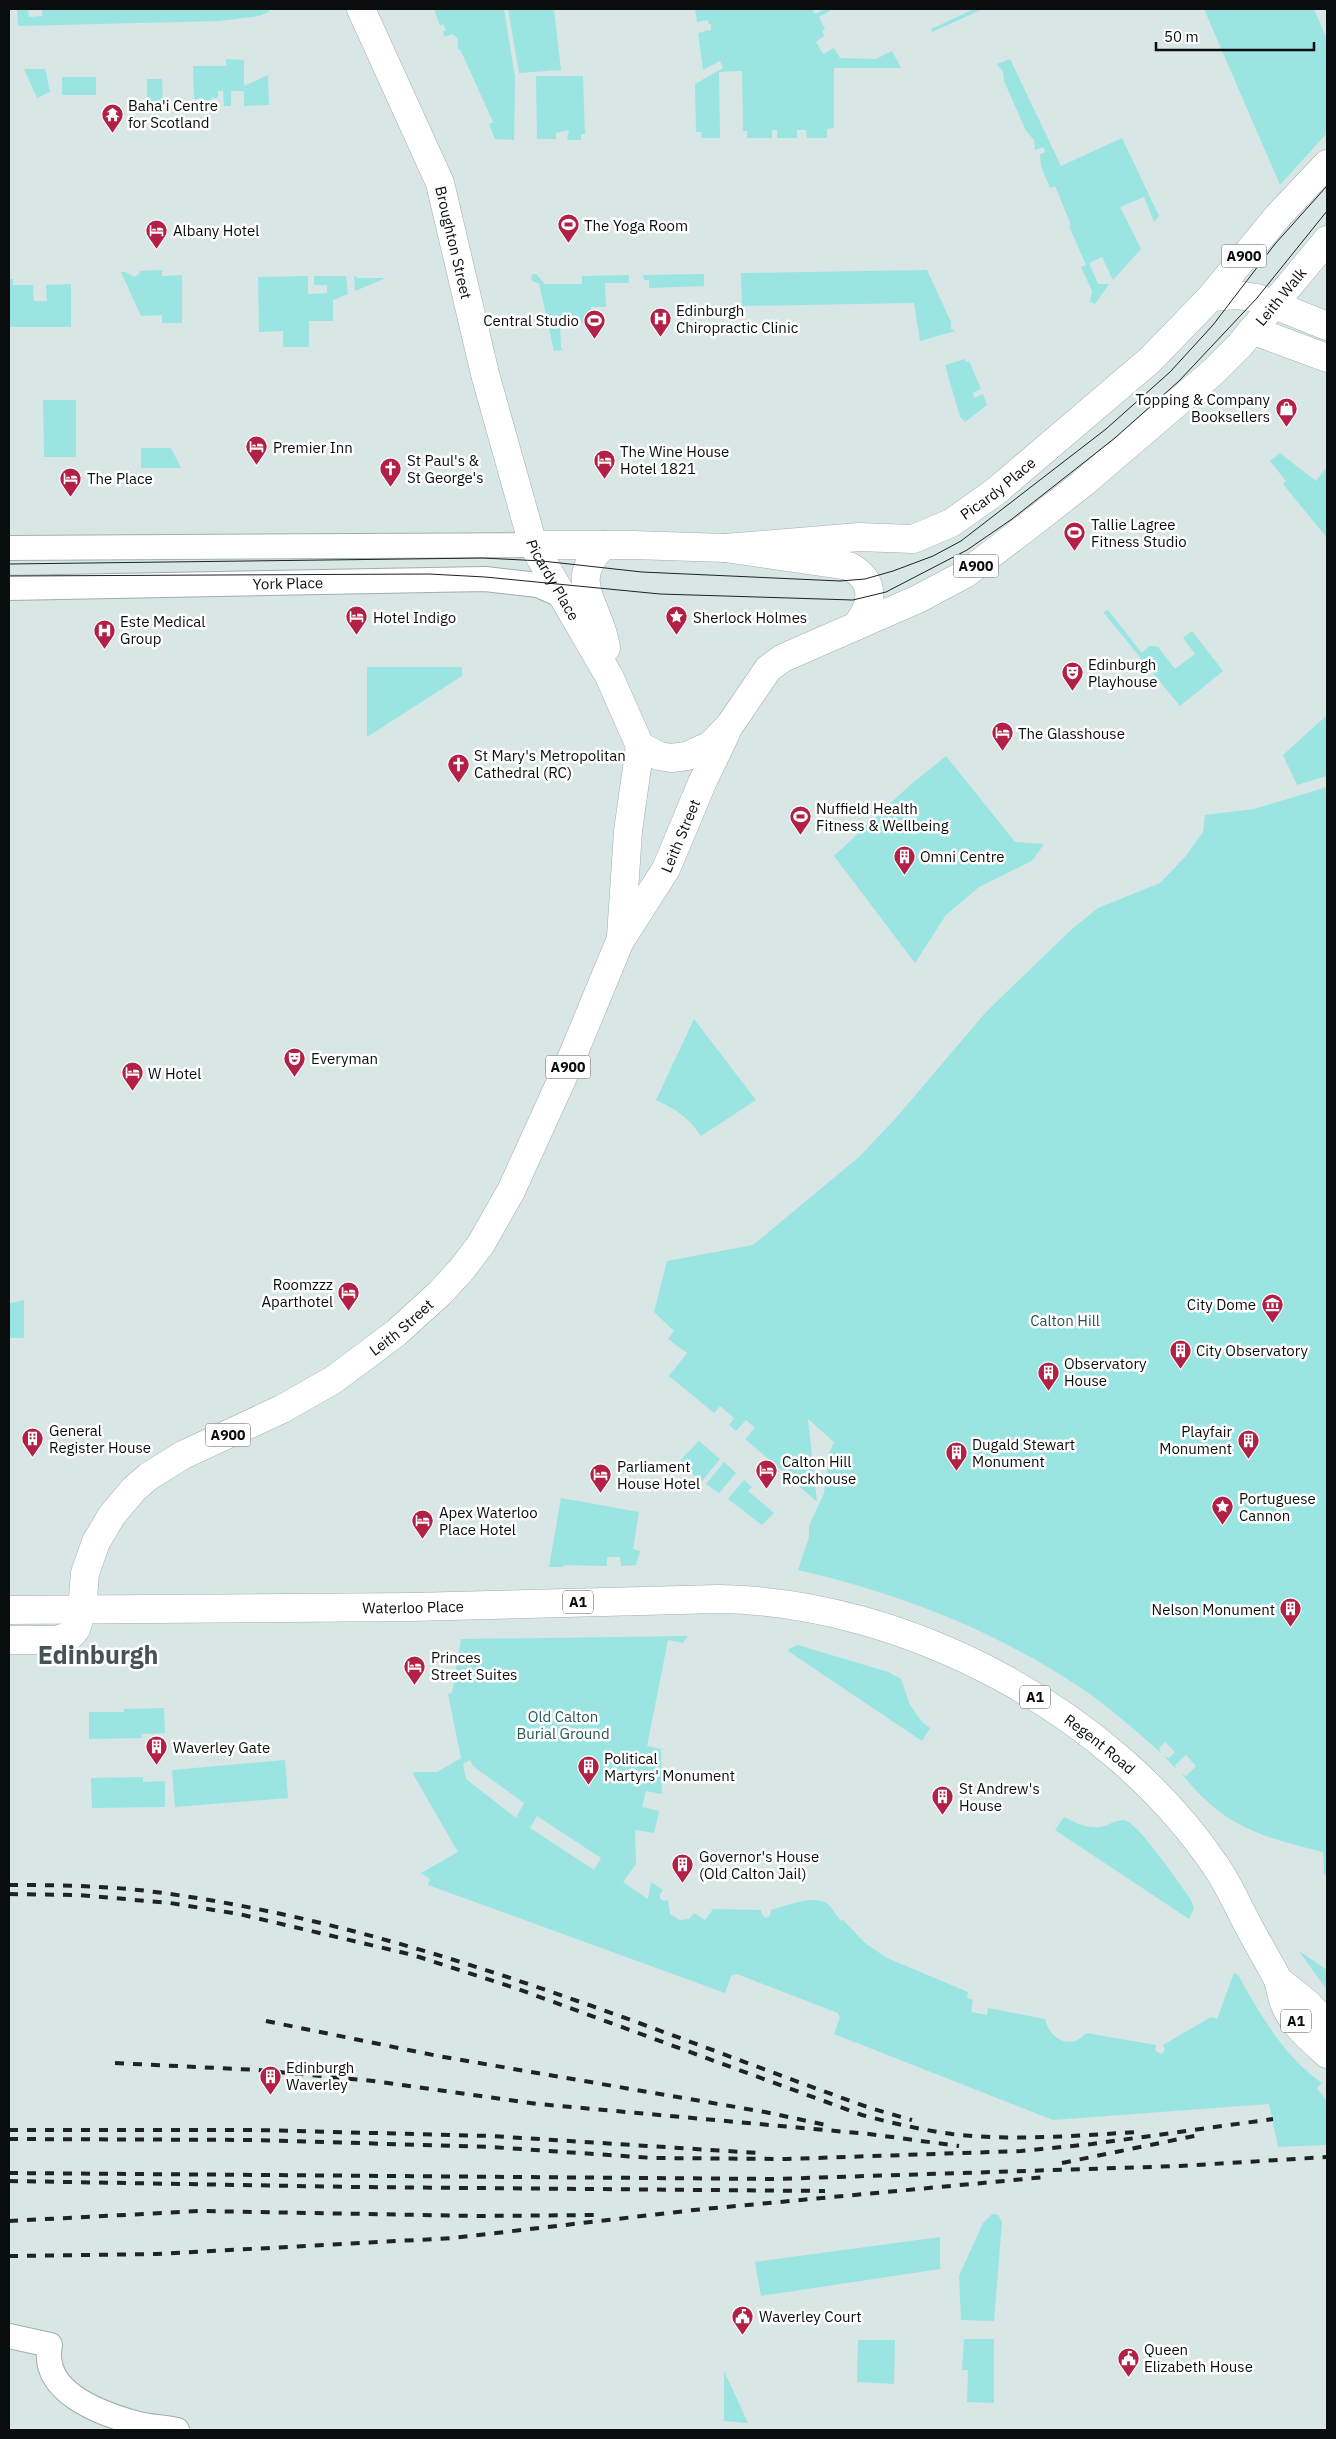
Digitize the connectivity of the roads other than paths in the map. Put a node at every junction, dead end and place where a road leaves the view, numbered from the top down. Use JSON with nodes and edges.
{"nodes":[{"id":1,"x":361,"y":9,"type":"edge"},
{"id":2,"x":1327,"y":164,"type":"edge"},
{"id":3,"x":1327,"y":240,"type":"edge"},
{"id":4,"x":1211,"y":297,"type":"junction"},
{"id":5,"x":1275,"y":304,"type":"junction"},
{"id":6,"x":1327,"y":326,"type":"edge"},
{"id":7,"x":1252,"y":330,"type":"junction"},
{"id":8,"x":1327,"y":358,"type":"edge"},
{"id":9,"x":533,"y":545,"type":"junction"},
{"id":10,"x":604,"y":545,"type":"junction"},
{"id":11,"x":9,"y":548,"type":"edge"},
{"id":12,"x":725,"y":548,"type":"junction"},
{"id":13,"x":9,"y":588,"type":"edge"},
{"id":14,"x":563,"y":596,"type":"junction"},
{"id":15,"x":856,"y":626,"type":"junction"},
{"id":16,"x":609,"y":676,"type":"junction"},
{"id":17,"x":730,"y":725,"type":"junction"},
{"id":18,"x":640,"y":746,"type":"junction"},
{"id":19,"x":620,"y":941,"type":"junction"},
{"id":20,"x":85,"y":1573,"type":"junction"},
{"id":21,"x":744,"y":1599,"type":"joint"},
{"id":22,"x":9,"y":1610,"type":"edge"},
{"id":23,"x":47,"y":1610,"type":"junction"},
{"id":24,"x":82,"y":1610,"type":"junction"},
{"id":25,"x":9,"y":1640,"type":"edge"},
{"id":26,"x":1278,"y":1980,"type":"junction"},
{"id":27,"x":1327,"y":2024,"type":"edge"},
{"id":28,"x":1327,"y":2054,"type":"edge"},
{"id":29,"x":9,"y":2336,"type":"edge"},
{"id":30,"x":177,"y":2430,"type":"edge"}],
"edges":[{"from":1,"to":9,"type":"main road","name":"Broughton Street"},
{"from":2,"to":4,"type":"main road","number":"A900"},
{"from":3,"to":5,"type":"main road","name":"Leith Walk","number":"A900"},
{"from":4,"to":5,"type":"main road"},
{"from":4,"to":12,"type":"main road","name":"Picardy Place","number":"A900"},
{"from":5,"to":6,"type":"main road"},
{"from":5,"to":7,"type":"main road","name":"Leith Walk","number":"A900"},
{"from":7,"to":8,"type":"main road"},
{"from":7,"to":15,"type":"main road","number":"A900"},
{"from":9,"to":10,"type":"main road","name":"Picardy Place"},
{"from":9,"to":11,"type":"street"},
{"from":9,"to":14,"type":"main road","name":"Picardy Place"},
{"from":10,"to":12,"type":"main road","name":"Picardy Place","number":"A900"},
{"from":10,"to":16,"type":"main road","name":"Picardy Place"},
{"from":12,"to":15,"type":"main road","name":"Picardy Place","number":"A900"},
{"from":13,"to":14,"type":"street","name":"York Place"},
{"from":14,"to":16,"type":"main road","name":"Picardy Place"},
{"from":15,"to":17,"type":"main road","number":"A900"},
{"from":16,"to":18,"type":"main road","name":"Picardy Place"},
{"from":17,"to":18,"type":"main road","number":"A900"},
{"from":17,"to":19,"type":"main road","name":"Leith Street","number":"A900"},
{"from":18,"to":19,"type":"main road","name":"Leith Street","number":"A900"},
{"from":19,"to":20,"type":"main road","name":"Leith Street","number":"A900"},
{"from":20,"to":23,"type":"main road","number":"A900"},
{"from":20,"to":24,"type":"main road","name":"Leith Street","number":"A900"},
{"from":21,"to":24,"type":"main road","name":"Waterloo Place","number":"A1"},
{"from":21,"to":26,"type":"main road","name":"Regent Road","number":"A1"},
{"from":22,"to":23,"type":"main road","name":"Waterloo Place"},
{"from":23,"to":24,"type":"main road","name":"Waterloo Place"},
{"from":24,"to":25,"type":"main road","name":"Leith Street"},
{"from":26,"to":27,"type":"main road","name":"Regent Road","number":"A1"},
{"from":26,"to":28,"type":"main road","name":"Regent Road","number":"A1"},
{"from":29,"to":30,"type":"street"}]}
